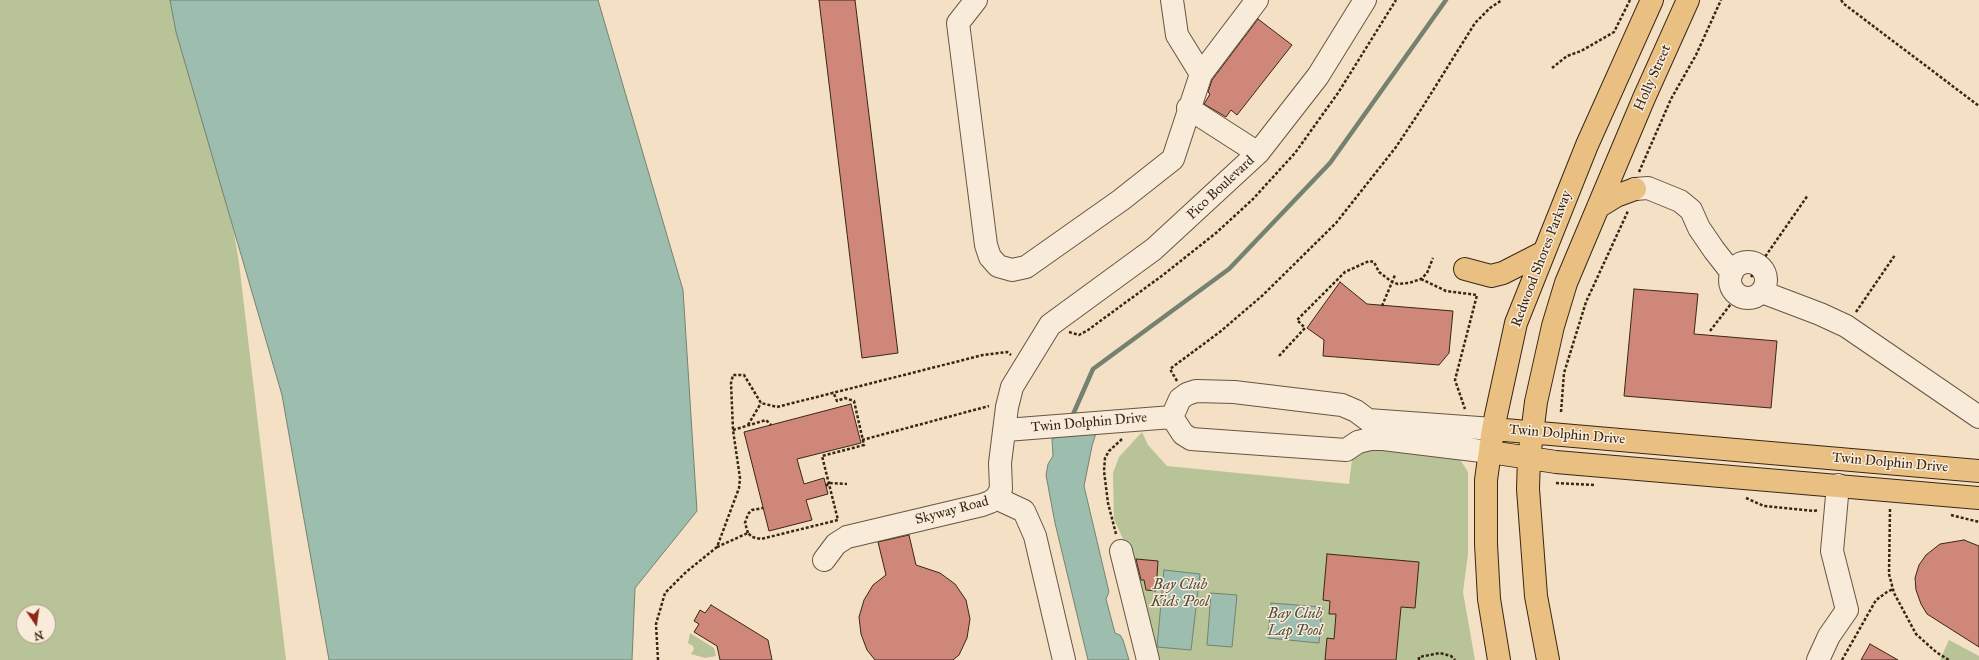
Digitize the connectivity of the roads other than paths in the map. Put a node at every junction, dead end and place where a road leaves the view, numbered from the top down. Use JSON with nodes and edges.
{"nodes":[{"id":1,"x":976,"y":0,"type":"edge"},
{"id":2,"x":1172,"y":0,"type":"edge"},
{"id":3,"x":1257,"y":0,"type":"edge"},
{"id":4,"x":1365,"y":0,"type":"edge"},
{"id":5,"x":1652,"y":0,"type":"edge"},
{"id":6,"x":1688,"y":0,"type":"edge"},
{"id":7,"x":1201,"y":74,"type":"junction"},
{"id":8,"x":1188,"y":108,"type":"junction"},
{"id":9,"x":1258,"y":154,"type":"junction"},
{"id":10,"x":1634,"y":191,"type":"joint"},
{"id":11,"x":1598,"y":207,"type":"junction"},
{"id":12,"x":1544,"y":252,"type":"junction"},
{"id":13,"x":1465,"y":269,"type":"dead end"},
{"id":14,"x":1040,"y":342,"type":"joint"},
{"id":15,"x":1172,"y":417,"type":"junction"},
{"id":16,"x":1979,"y":417,"type":"edge"},
{"id":17,"x":1493,"y":429,"type":"junction"},
{"id":18,"x":1006,"y":430,"type":"junction"},
{"id":19,"x":1532,"y":431,"type":"junction"},
{"id":20,"x":1490,"y":452,"type":"junction"},
{"id":21,"x":1529,"y":458,"type":"junction"},
{"id":22,"x":1979,"y":471,"type":"edge"},
{"id":23,"x":1838,"y":485,"type":"junction"},
{"id":24,"x":996,"y":498,"type":"junction"},
{"id":25,"x":1979,"y":498,"type":"edge"},
{"id":26,"x":1121,"y":551,"type":"road end"},
{"id":27,"x":824,"y":560,"type":"dead end"},
{"id":28,"x":1064,"y":660,"type":"edge"},
{"id":29,"x":1148,"y":660,"type":"edge"},
{"id":30,"x":1499,"y":660,"type":"edge"},
{"id":31,"x":1548,"y":660,"type":"edge"},
{"id":32,"x":1818,"y":660,"type":"edge"}],
"edges":[{"from":1,"to":8,"type":"street"},
{"from":2,"to":7,"type":"street"},
{"from":3,"to":7,"type":"street"},
{"from":4,"to":9,"type":"street","name":"Pico Boulevard"},
{"from":5,"to":12,"type":"main road","name":"Redwood Shores Parkway"},
{"from":6,"to":11,"type":"main road","name":"Holly Street"},
{"from":7,"to":8,"type":"street"},
{"from":8,"to":9,"type":"street"},
{"from":9,"to":14,"type":"street","name":"Pico Boulevard"},
{"from":10,"to":11,"type":"main road"},
{"from":10,"to":16,"type":"street"},
{"from":11,"to":19,"type":"main road"},
{"from":12,"to":13,"type":"main road"},
{"from":12,"to":17,"type":"main road","name":"Redwood Shores Parkway"},
{"from":14,"to":18,"type":"street","name":"Skyway Road"},
{"from":15,"to":17,"type":"street","name":"Twin Dolphin Drive"},
{"from":15,"to":18,"type":"street","name":"Twin Dolphin Drive"},
{"from":15,"to":20,"type":"street","name":"Twin Dolphin Drive"},
{"from":17,"to":19,"type":"main road","name":"Twin Dolphin Drive"},
{"from":17,"to":20,"type":"main road","name":"Redwood Shores Parkway"},
{"from":18,"to":24,"type":"street","name":"Skyway Road"},
{"from":19,"to":21,"type":"main road"},
{"from":19,"to":22,"type":"main road","name":"Twin Dolphin Drive"},
{"from":20,"to":21,"type":"main road","name":"Twin Dolphin Drive"},
{"from":20,"to":30,"type":"main road","name":"Redwood Shores Parkway"},
{"from":21,"to":23,"type":"main road","name":"Twin Dolphin Drive"},
{"from":21,"to":31,"type":"main road"},
{"from":23,"to":25,"type":"main road","name":"Twin Dolphin Drive"},
{"from":23,"to":32,"type":"street"},
{"from":24,"to":27,"type":"street","name":"Skyway Road"},
{"from":24,"to":28,"type":"street"},
{"from":26,"to":29,"type":"street"}]}
